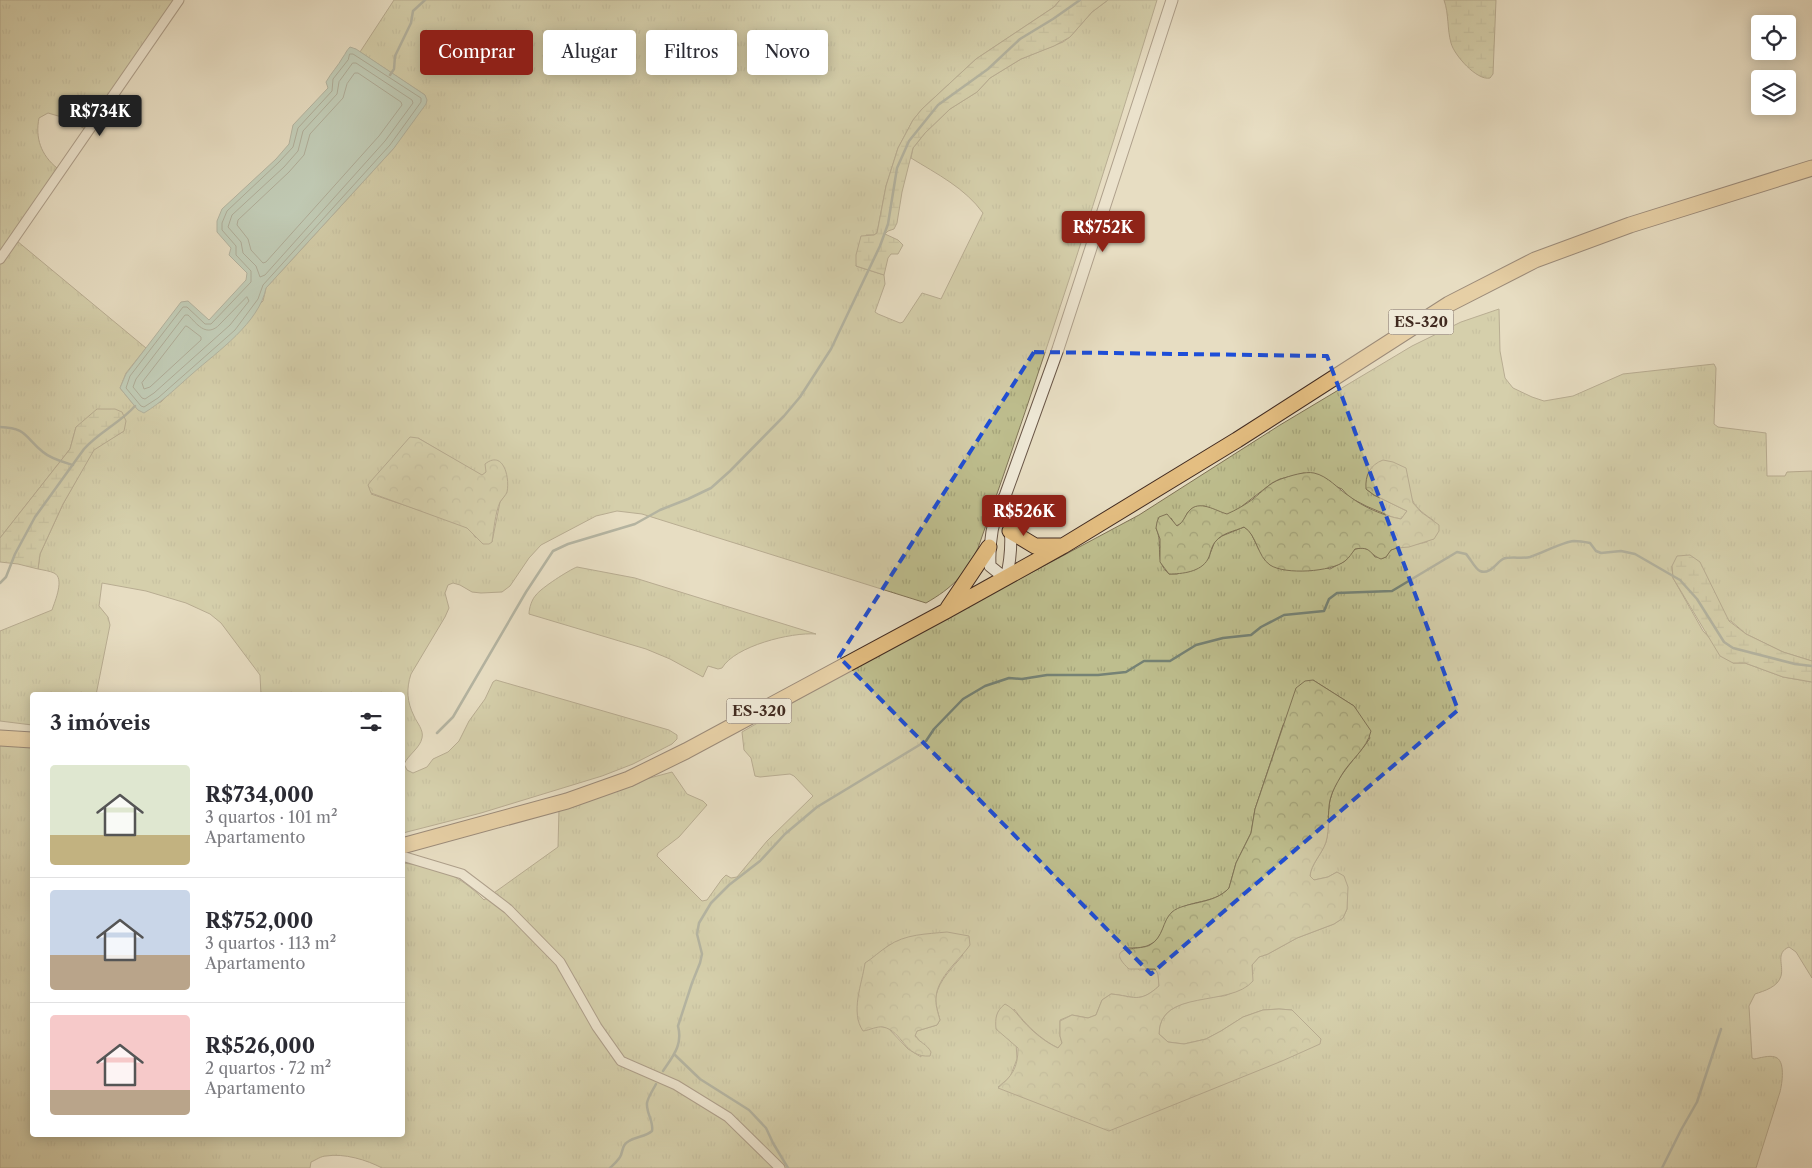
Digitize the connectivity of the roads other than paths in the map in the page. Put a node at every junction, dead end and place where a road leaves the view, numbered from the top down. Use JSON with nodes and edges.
{"nodes":[{"id":1,"x":179,"y":0,"type":"edge"},
{"id":2,"x":1172,"y":0,"type":"edge"},
{"id":3,"x":1812,"y":168,"type":"edge"},
{"id":4,"x":0,"y":259,"type":"edge"},
{"id":5,"x":1005,"y":496,"type":"junction"},
{"id":6,"x":1010,"y":532,"type":"junction"},
{"id":7,"x":1063,"y":546,"type":"junction"},
{"id":8,"x":989,"y":547,"type":"junction"},
{"id":9,"x":1006,"y":579,"type":"junction"},
{"id":10,"x":946,"y":611,"type":"junction"},
{"id":11,"x":0,"y":738,"type":"edge"},
{"id":12,"x":30,"y":740,"type":"edge"},
{"id":13,"x":405,"y":845,"type":"edge"},
{"id":14,"x":405,"y":857,"type":"edge"},
{"id":15,"x":780,"y":1168,"type":"edge"}],
"edges":[{"from":1,"to":4,"type":"street"},
{"from":2,"to":5,"type":"street"},
{"from":3,"to":7,"type":"main road","number":"ES-320"},
{"from":5,"to":6,"type":"street"},
{"from":5,"to":8,"type":"street"},
{"from":6,"to":7,"type":"main road"},
{"from":6,"to":9,"type":"street"},
{"from":7,"to":9,"type":"main road","number":"ES-320"},
{"from":8,"to":9,"type":"street"},
{"from":8,"to":10,"type":"main road"},
{"from":9,"to":10,"type":"main road","number":"ES-320"},
{"from":10,"to":13,"type":"main road","number":"ES-320"},
{"from":11,"to":12,"type":"main road"},
{"from":14,"to":15,"type":"street"}]}
